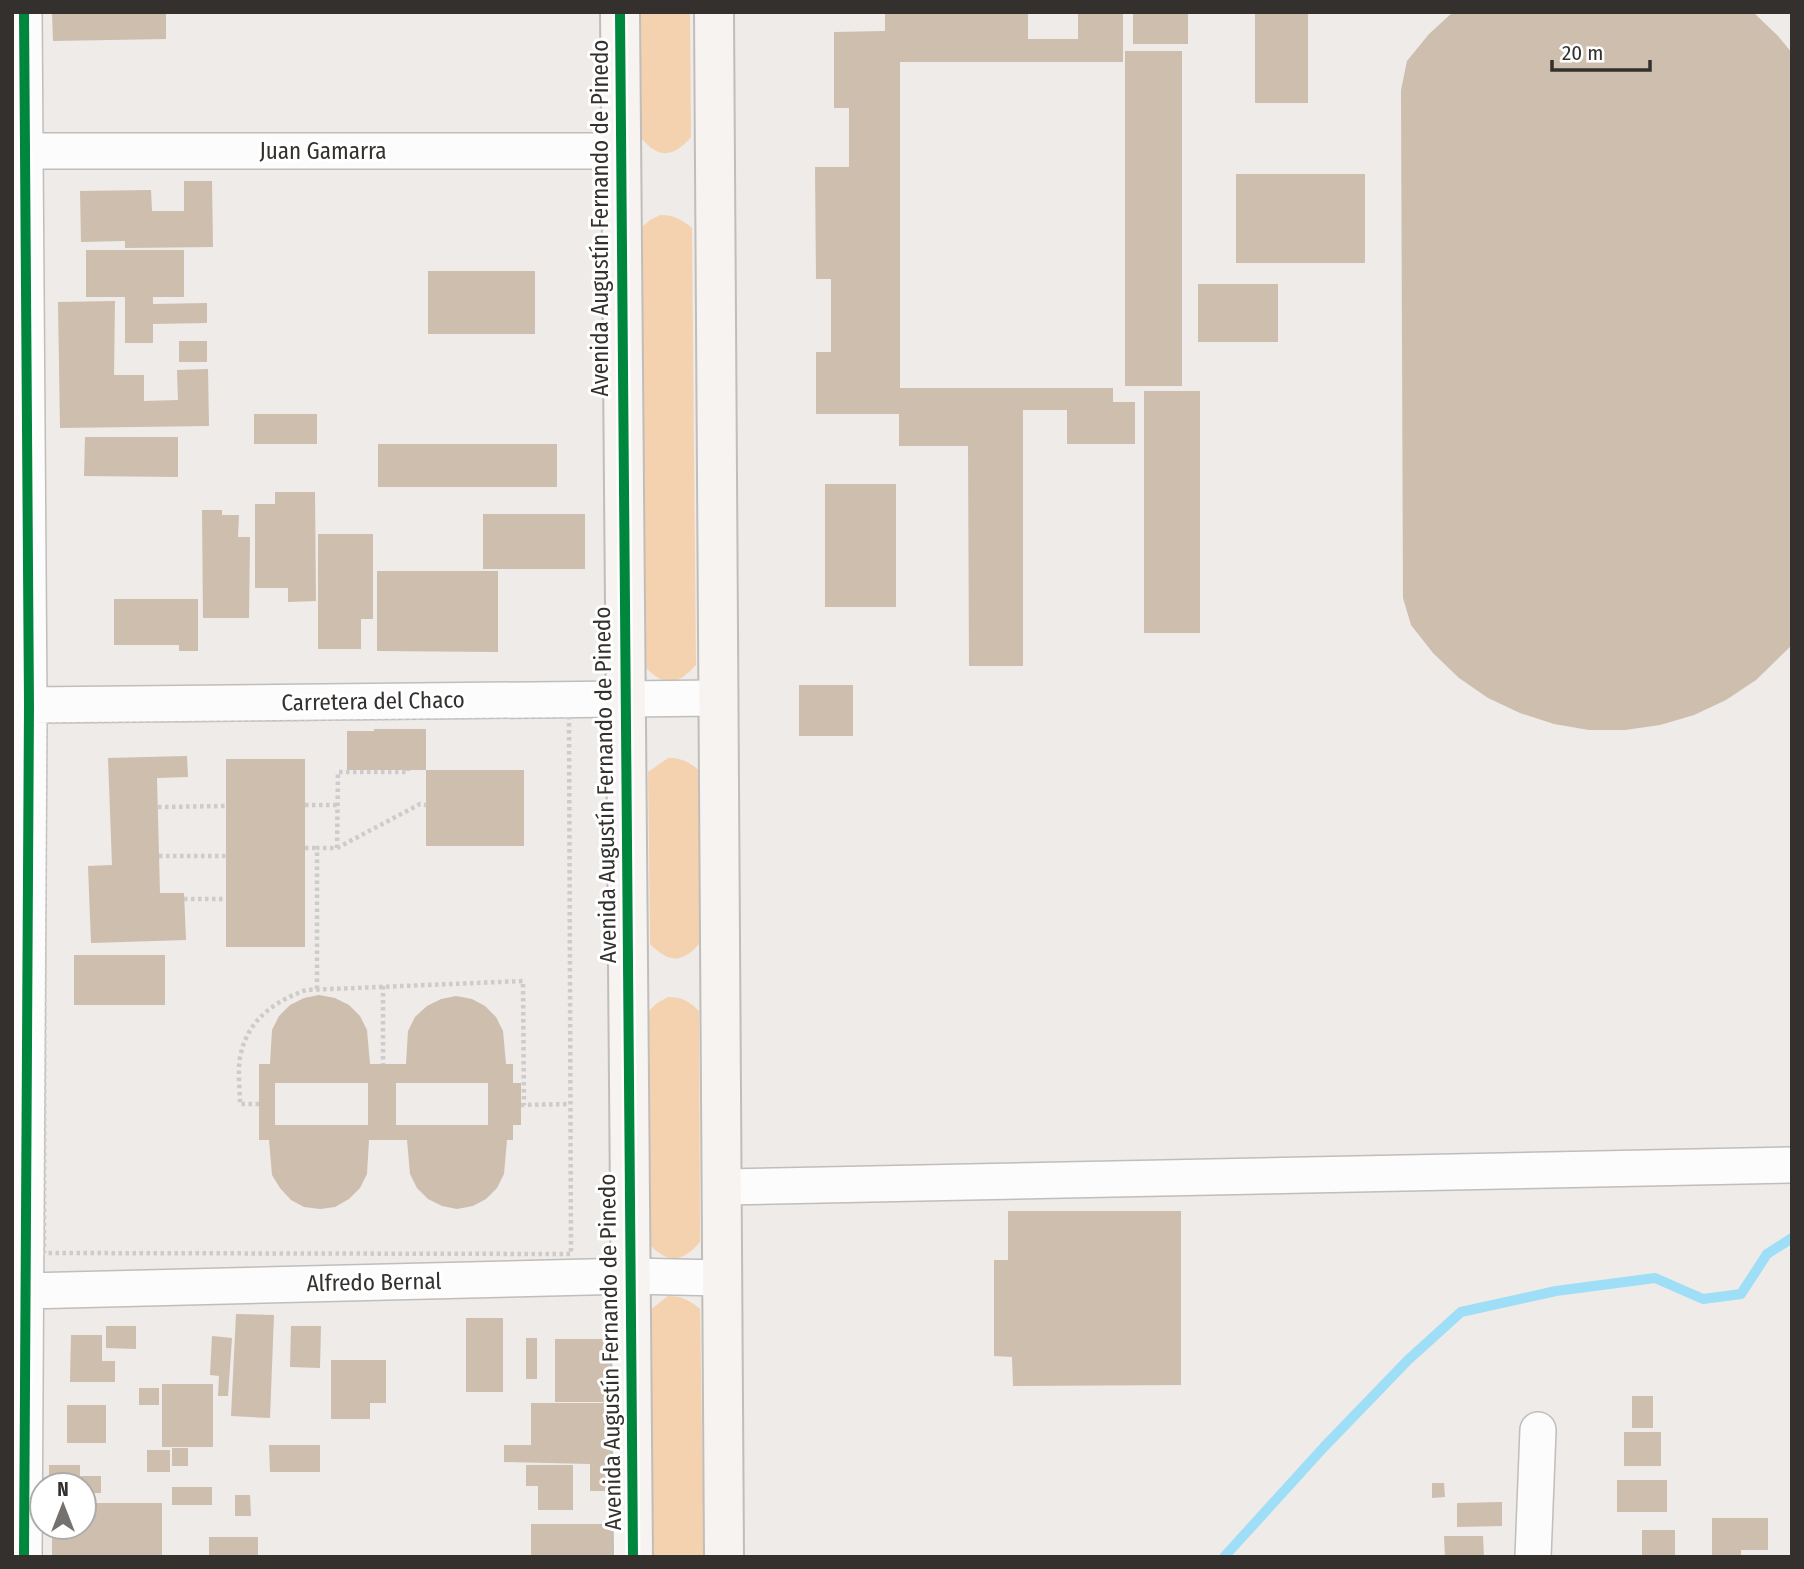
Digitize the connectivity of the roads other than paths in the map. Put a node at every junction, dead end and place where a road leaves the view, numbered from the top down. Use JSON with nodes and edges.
{"nodes":[{"id":1,"x":24,"y":12,"type":"edge"},
{"id":2,"x":620,"y":12,"type":"edge"},
{"id":3,"x":714,"y":12,"type":"edge"},
{"id":4,"x":26,"y":151,"type":"junction"},
{"id":5,"x":620,"y":151,"type":"junction"},
{"id":6,"x":625,"y":698,"type":"junction"},
{"id":7,"x":718,"y":698,"type":"junction"},
{"id":8,"x":29,"y":705,"type":"junction"},
{"id":9,"x":1792,"y":1165,"type":"edge"},
{"id":10,"x":723,"y":1187,"type":"junction"},
{"id":11,"x":630,"y":1276,"type":"junction"},
{"id":12,"x":722,"y":1278,"type":"junction"},
{"id":13,"x":26,"y":1290,"type":"junction"},
{"id":14,"x":1538,"y":1430,"type":"dead end"},
{"id":15,"x":24,"y":1557,"type":"edge"},
{"id":16,"x":633,"y":1557,"type":"edge"},
{"id":17,"x":724,"y":1557,"type":"edge"},
{"id":18,"x":1533,"y":1557,"type":"edge"}],
"edges":[{"from":1,"to":4,"type":"street"},
{"from":2,"to":5,"type":"street","name":"Avenida Augustín Fernando de Pinedo"},
{"from":3,"to":7,"type":"street"},
{"from":4,"to":5,"type":"street","name":"Juan Gamarra"},
{"from":4,"to":8,"type":"street"},
{"from":5,"to":6,"type":"street","name":"Avenida Augustín Fernando de Pinedo"},
{"from":6,"to":7,"type":"street","name":"Carretera del Chaco"},
{"from":6,"to":8,"type":"street","name":"Carretera del Chaco"},
{"from":6,"to":11,"type":"street","name":"Avenida Augustín Fernando de Pinedo"},
{"from":7,"to":10,"type":"street"},
{"from":8,"to":13,"type":"street"},
{"from":9,"to":10,"type":"street"},
{"from":10,"to":12,"type":"street"},
{"from":11,"to":12,"type":"street","name":"Alfredo Bernal"},
{"from":11,"to":13,"type":"street","name":"Alfredo Bernal"},
{"from":11,"to":16,"type":"street","name":"Avenida Augustín Fernando de Pinedo"},
{"from":12,"to":17,"type":"street"},
{"from":13,"to":15,"type":"street"},
{"from":14,"to":18,"type":"street"}]}
